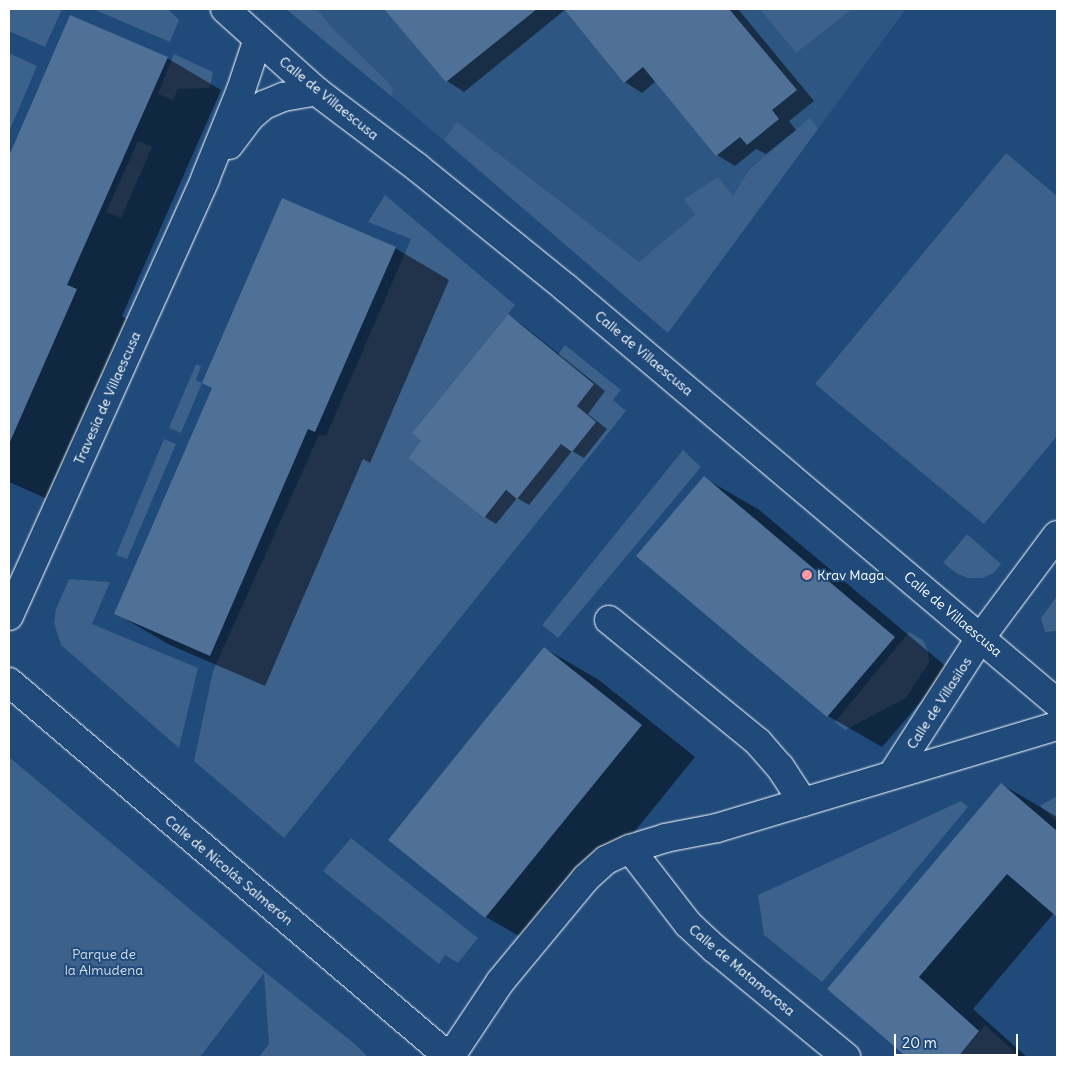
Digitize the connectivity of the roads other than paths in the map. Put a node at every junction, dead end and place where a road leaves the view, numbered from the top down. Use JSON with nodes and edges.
{"nodes":[{"id":1,"x":225,"y":9,"type":"edge"},
{"id":2,"x":258,"y":39,"type":"junction"},
{"id":3,"x":316,"y":91,"type":"junction"},
{"id":4,"x":205,"y":179,"type":"junction"},
{"id":5,"x":1057,"y":535,"type":"edge"},
{"id":6,"x":9,"y":616,"type":"edge"},
{"id":7,"x":609,"y":620,"type":"dead end"},
{"id":8,"x":981,"y":637,"type":"junction"},
{"id":9,"x":9,"y":682,"type":"edge"},
{"id":10,"x":1057,"y":703,"type":"edge"},
{"id":11,"x":1057,"y":726,"type":"edge"},
{"id":12,"x":892,"y":775,"type":"junction"},
{"id":13,"x":803,"y":802,"type":"junction"},
{"id":14,"x":630,"y":849,"type":"junction"},
{"id":15,"x":449,"y":1057,"type":"edge"},
{"id":16,"x":846,"y":1057,"type":"edge"}],
"edges":[{"from":1,"to":2,"type":"street","name":"Calle de Villaescusa"},
{"from":2,"to":3,"type":"street","name":"Calle de Villaescusa"},
{"from":2,"to":4,"type":"street","name":"Travesía de Villaescusa"},
{"from":3,"to":4,"type":"street","name":"Travesía de Villaescusa"},
{"from":3,"to":8,"type":"street","name":"Calle de Villaescusa"},
{"from":4,"to":6,"type":"street","name":"Travesía de Villaescusa"},
{"from":5,"to":8,"type":"street","name":"Calle de Villasilos"},
{"from":7,"to":13,"type":"street"},
{"from":8,"to":10,"type":"street","name":"Calle de Villaescusa"},
{"from":8,"to":12,"type":"street","name":"Calle de Villasilos"},
{"from":9,"to":15,"type":"street","name":"Calle de Nicolás Salmerón"},
{"from":11,"to":12,"type":"street"},
{"from":12,"to":13,"type":"street"},
{"from":13,"to":14,"type":"street"},
{"from":14,"to":15,"type":"street"},
{"from":14,"to":16,"type":"street","name":"Calle de Matamorosa"}]}
